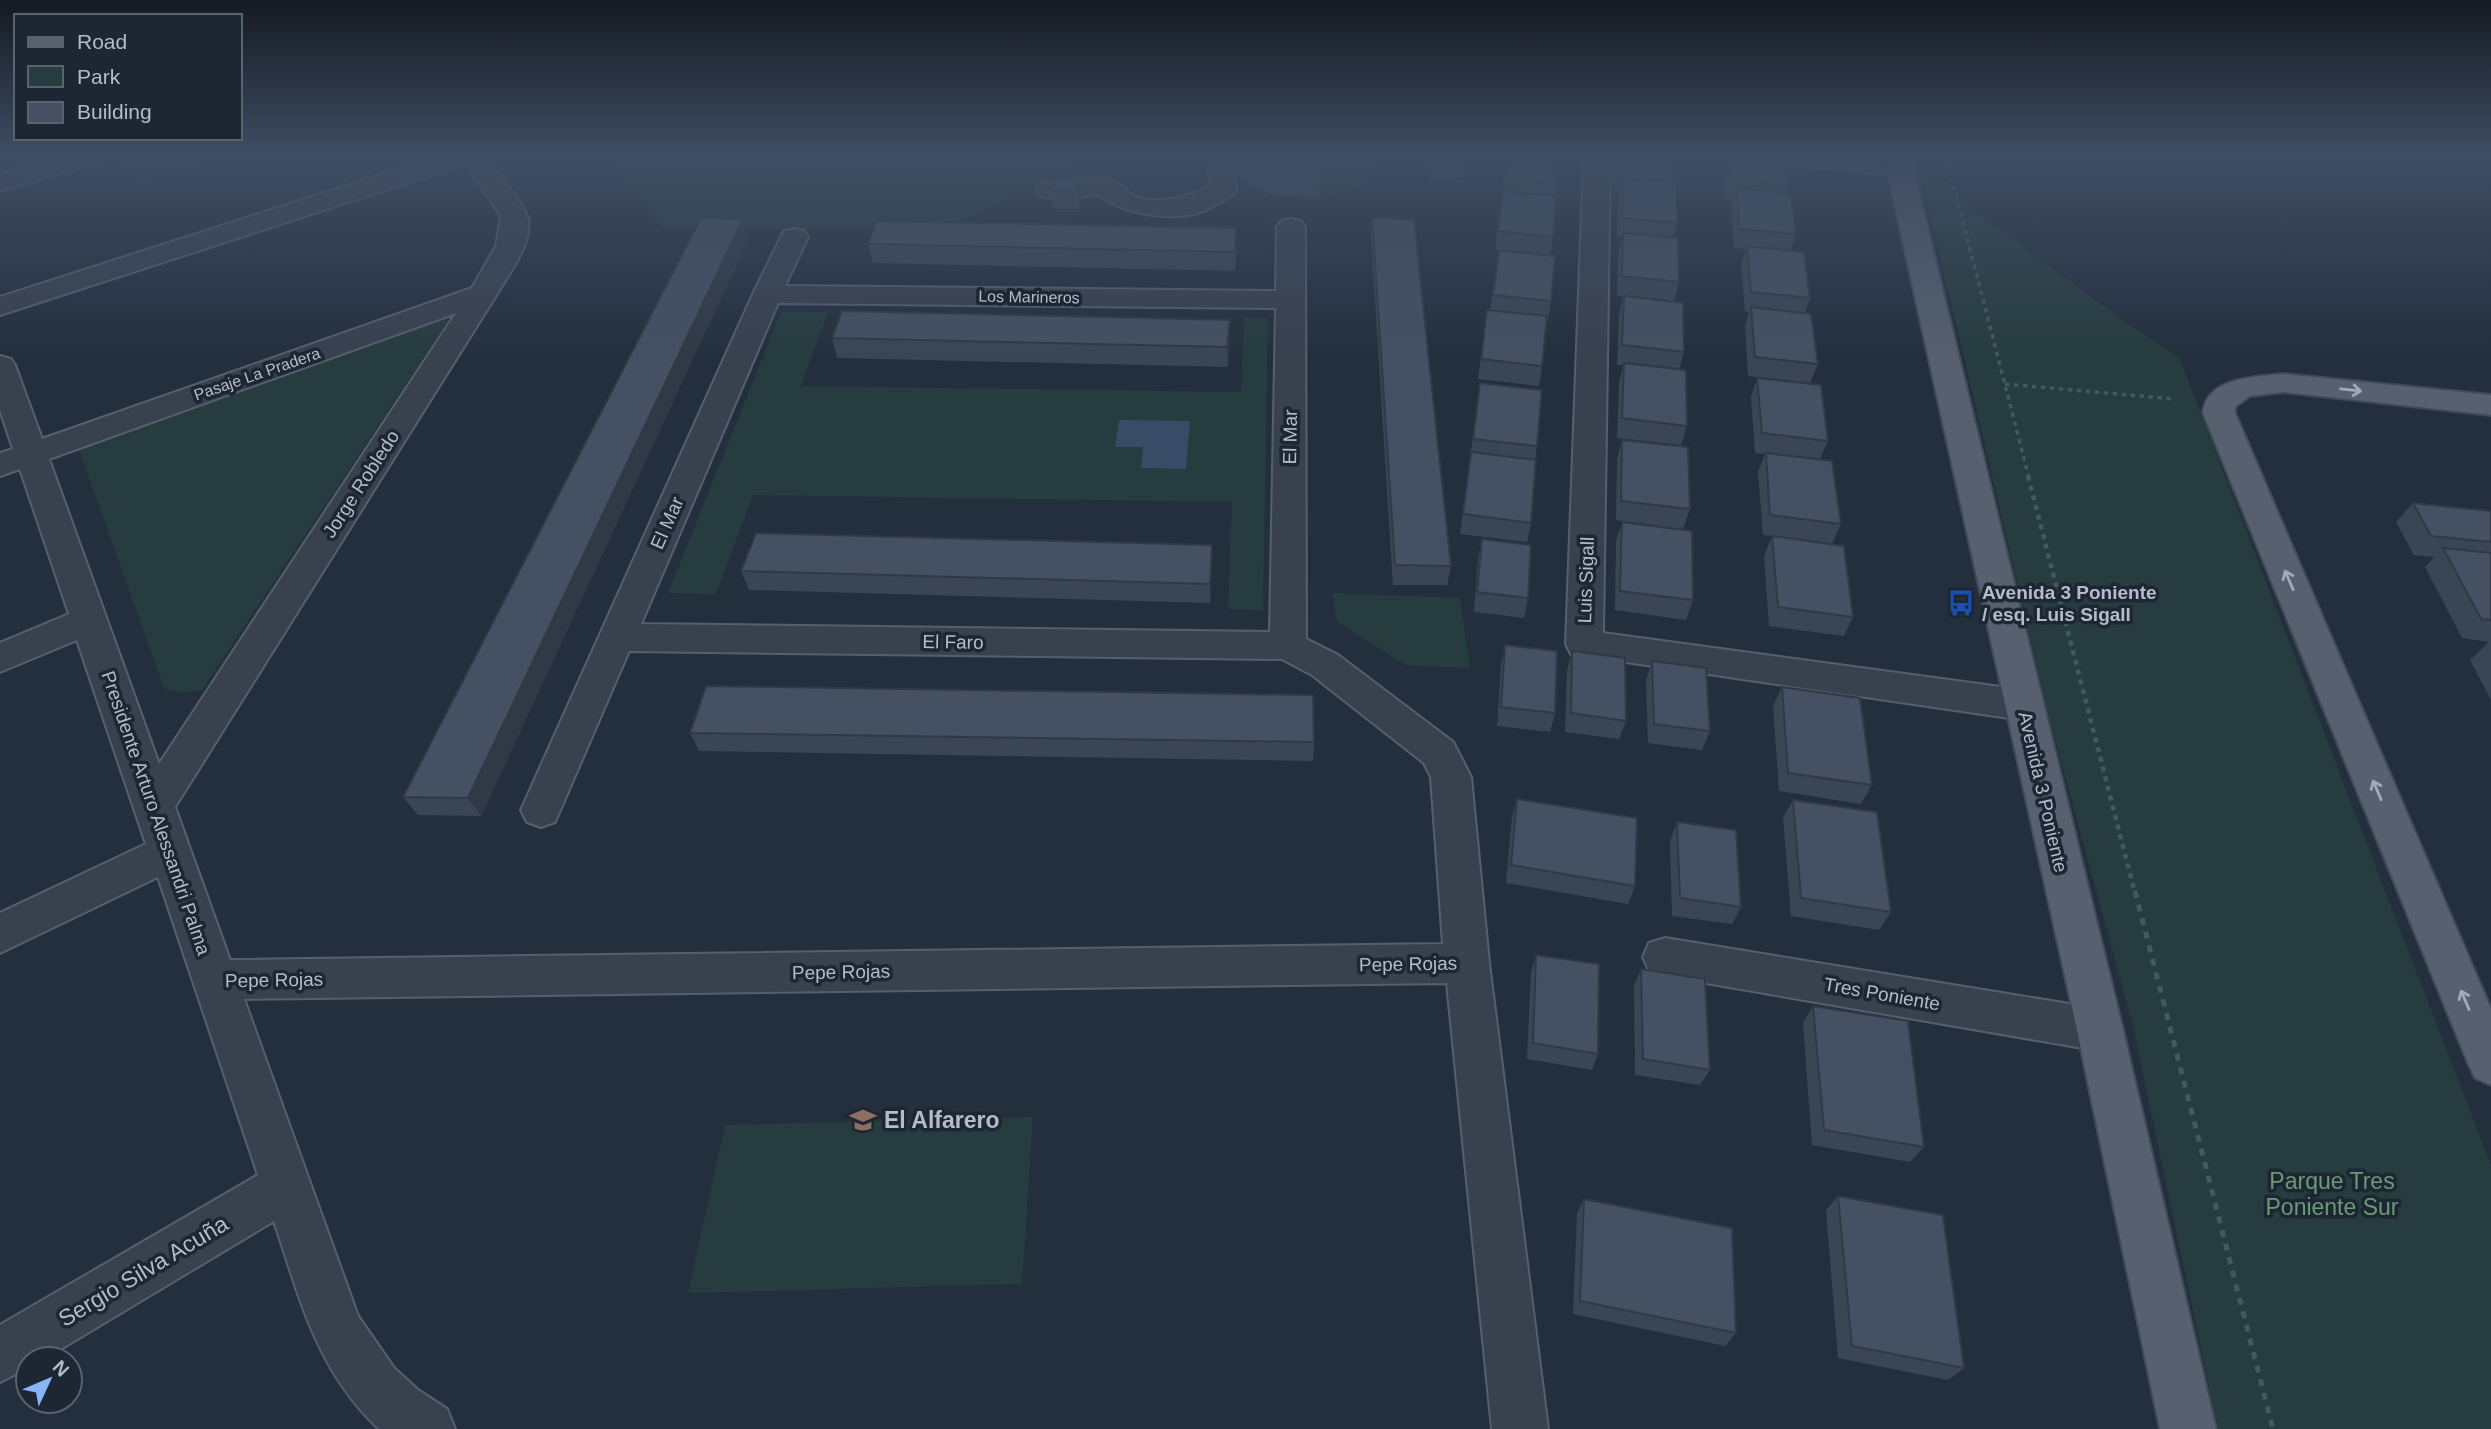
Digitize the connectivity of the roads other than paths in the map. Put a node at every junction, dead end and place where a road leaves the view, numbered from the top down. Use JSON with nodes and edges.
{"nodes":[{"id":1,"x":258,"y":223,"type":"edge"},
{"id":2,"x":515,"y":223,"type":"edge"},
{"id":3,"x":1595,"y":223,"type":"edge"},
{"id":4,"x":1912,"y":223,"type":"edge"},
{"id":5,"x":1291,"y":227,"type":"dead end"},
{"id":6,"x":794,"y":237,"type":"dead end"},
{"id":7,"x":483,"y":294,"type":"junction"},
{"id":8,"x":766,"y":294,"type":"junction"},
{"id":9,"x":1291,"y":300,"type":"junction"},
{"id":10,"x":0,"y":306,"type":"edge"},
{"id":11,"x":0,"y":365,"type":"edge"},
{"id":12,"x":2491,"y":405,"type":"edge"},
{"id":13,"x":15,"y":459,"type":"edge"},
{"id":14,"x":89,"y":620,"type":"junction"},
{"id":15,"x":617,"y":637,"type":"junction"},
{"id":16,"x":1288,"y":646,"type":"junction"},
{"id":17,"x":0,"y":658,"type":"edge"},
{"id":18,"x":2023,"y":705,"type":"junction"},
{"id":19,"x":153,"y":807,"type":"junction"},
{"id":20,"x":541,"y":810,"type":"dead end"},
{"id":21,"x":169,"y":852,"type":"junction"},
{"id":22,"x":0,"y":934,"type":"edge"},
{"id":23,"x":1665,"y":957,"type":"dead end"},
{"id":24,"x":1467,"y":963,"type":"junction"},
{"id":25,"x":215,"y":980,"type":"junction"},
{"id":26,"x":2100,"y":1030,"type":"junction"},
{"id":27,"x":2491,"y":1063,"type":"edge"},
{"id":28,"x":286,"y":1185,"type":"junction"},
{"id":29,"x":0,"y":1355,"type":"edge"},
{"id":30,"x":427,"y":1429,"type":"edge"},
{"id":31,"x":1520,"y":1429,"type":"edge"},
{"id":32,"x":2188,"y":1429,"type":"edge"}],
"edges":[{"from":1,"to":10,"type":"street"},
{"from":2,"to":7,"type":"street","name":"Jorge Robledo"},
{"from":3,"to":18,"type":"street","name":"Luis Sigall"},
{"from":4,"to":18,"type":"main road","name":"Avenida 3 Poniente"},
{"from":5,"to":9,"type":"street","name":"El Mar"},
{"from":6,"to":8,"type":"street","name":"El Mar"},
{"from":7,"to":13,"type":"street","name":"Pasaje La Pradera"},
{"from":7,"to":19,"type":"street","name":"Jorge Robledo"},
{"from":8,"to":9,"type":"street","name":"Los Marineros"},
{"from":8,"to":15,"type":"street","name":"El Mar"},
{"from":9,"to":16,"type":"street","name":"El Mar"},
{"from":11,"to":13,"type":"street","name":"Presidente Arturo Alessandri Palma"},
{"from":27,"to":12,"type":"main road","one_way":true},
{"from":13,"to":14,"type":"street","name":"Presidente Arturo Alessandri Palma"},
{"from":14,"to":17,"type":"street"},
{"from":14,"to":19,"type":"street","name":"Presidente Arturo Alessandri Palma"},
{"from":15,"to":16,"type":"street","name":"El Faro"},
{"from":15,"to":20,"type":"street","name":"El Mar"},
{"from":16,"to":24,"type":"street"},
{"from":18,"to":26,"type":"main road","name":"Avenida 3 Poniente"},
{"from":19,"to":21,"type":"street","name":"Presidente Arturo Alessandri Palma"},
{"from":21,"to":22,"type":"street"},
{"from":21,"to":25,"type":"street","name":"Presidente Arturo Alessandri Palma"},
{"from":23,"to":26,"type":"street","name":"Tres Poniente"},
{"from":24,"to":25,"type":"street","name":"Pepe Rojas"},
{"from":24,"to":31,"type":"street"},
{"from":25,"to":28,"type":"street","name":"Presidente Arturo Alessandri Palma"},
{"from":26,"to":32,"type":"main road","name":"Avenida 3 Poniente"},
{"from":28,"to":29,"type":"street","name":"Sergio Silva Acuña"},
{"from":28,"to":30,"type":"street","name":"Presidente Arturo Alessandri Palma"}]}
